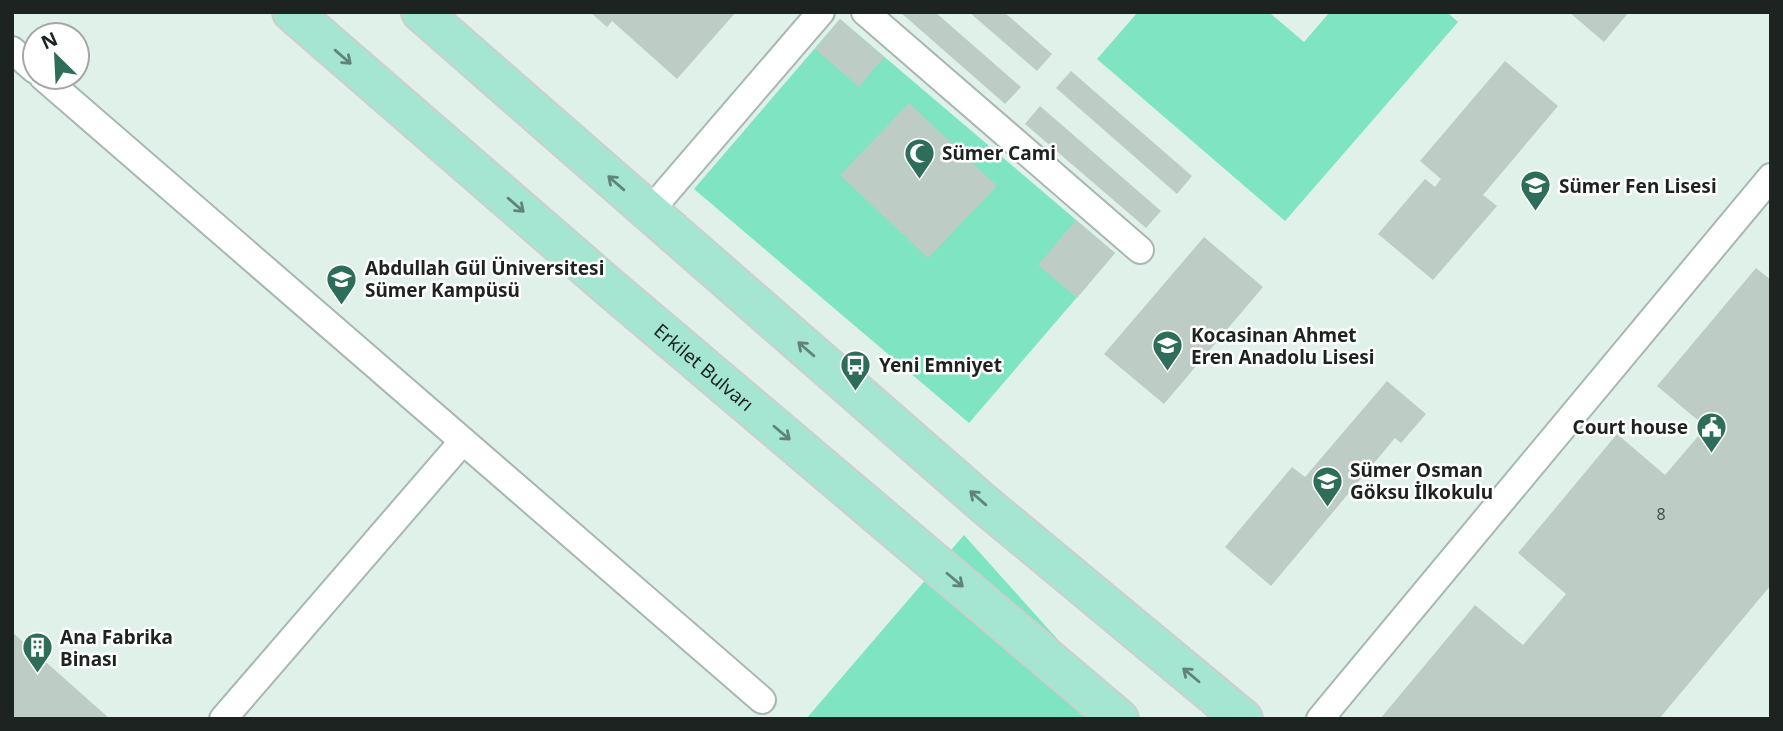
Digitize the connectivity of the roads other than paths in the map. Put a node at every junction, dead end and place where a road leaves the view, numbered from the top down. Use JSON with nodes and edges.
{"nodes":[{"id":1,"x":292,"y":12,"type":"edge"},
{"id":2,"x":421,"y":12,"type":"edge"},
{"id":3,"x":821,"y":12,"type":"edge"},
{"id":4,"x":865,"y":12,"type":"edge"},
{"id":5,"x":59,"y":91,"type":"edge"},
{"id":6,"x":1771,"y":177,"type":"edge"},
{"id":7,"x":649,"y":212,"type":"junction"},
{"id":8,"x":1140,"y":250,"type":"dead end"},
{"id":9,"x":463,"y":441,"type":"junction"},
{"id":10,"x":762,"y":700,"type":"dead end"},
{"id":11,"x":223,"y":719,"type":"edge"},
{"id":12,"x":1119,"y":719,"type":"edge"},
{"id":13,"x":1243,"y":719,"type":"edge"},
{"id":14,"x":1320,"y":719,"type":"edge"}],
"edges":[{"from":1,"to":12,"type":"main road","name":"Erkilet Bulvarı","one_way":true},
{"from":7,"to":2,"type":"main road","one_way":true},
{"from":3,"to":7,"type":"street"},
{"from":4,"to":8,"type":"street"},
{"from":5,"to":9,"type":"street"},
{"from":6,"to":14,"type":"street"},
{"from":13,"to":7,"type":"main road","one_way":true},
{"from":9,"to":10,"type":"street"},
{"from":9,"to":11,"type":"street"}]}
